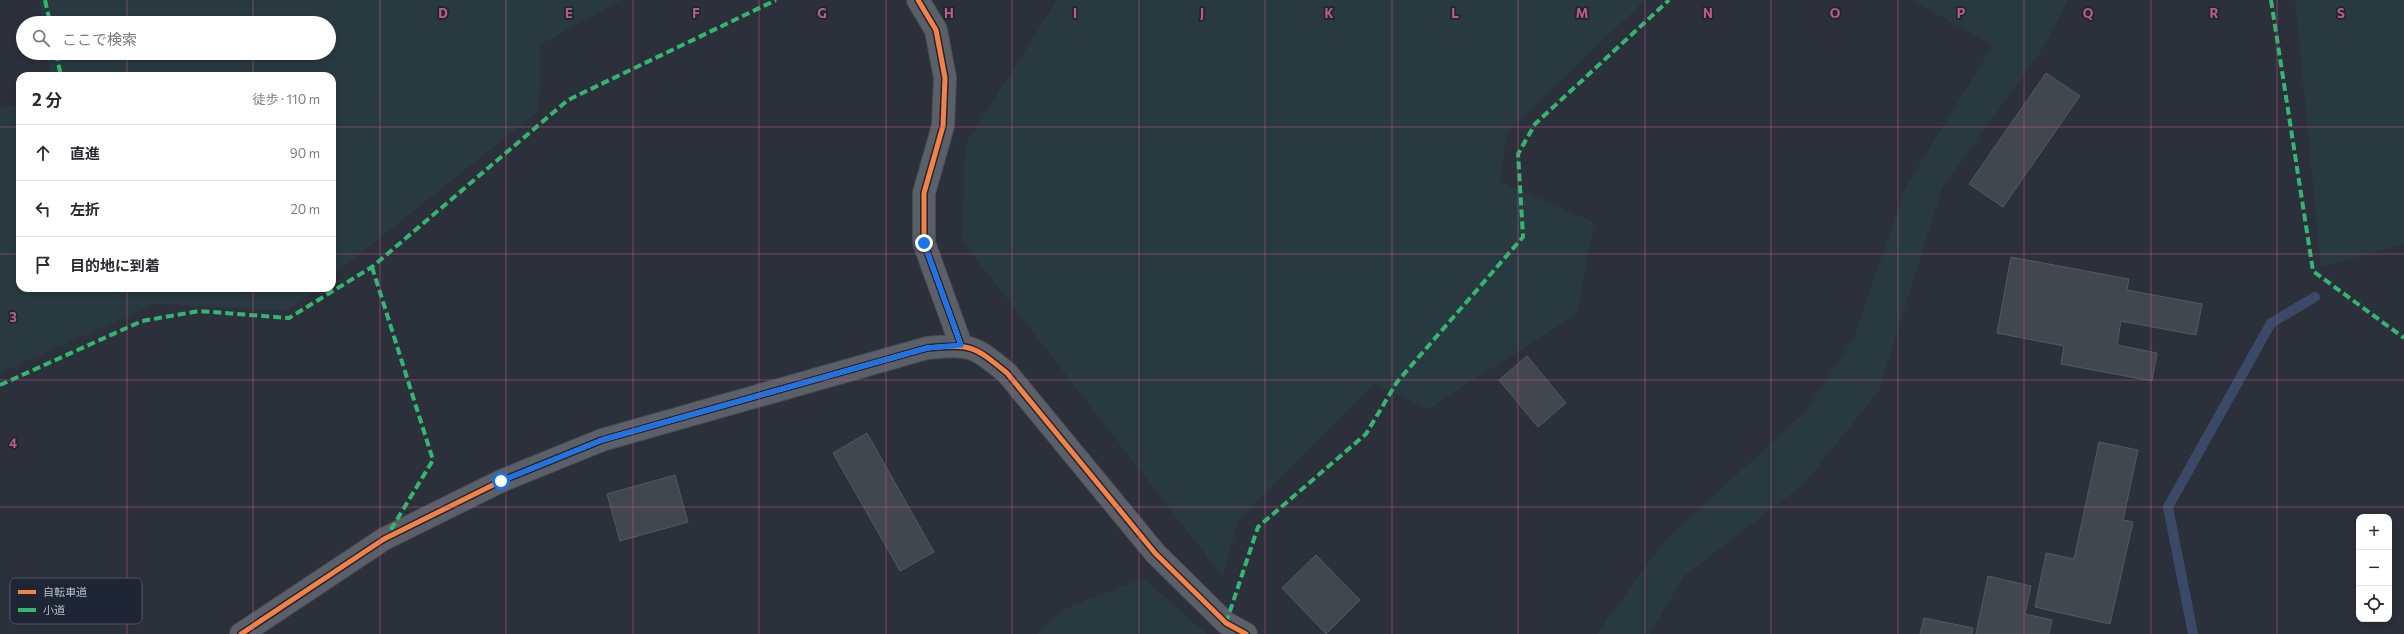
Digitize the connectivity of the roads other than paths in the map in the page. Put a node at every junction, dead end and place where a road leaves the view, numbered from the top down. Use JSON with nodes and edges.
{"nodes":[{"id":1,"x":918,"y":0,"type":"edge"},
{"id":2,"x":961,"y":345,"type":"junction"},
{"id":3,"x":241,"y":634,"type":"edge"},
{"id":4,"x":1246,"y":634,"type":"edge"}],
"edges":[{"from":1,"to":2,"type":"street"},
{"from":2,"to":3,"type":"street"},
{"from":2,"to":4,"type":"street"}]}
